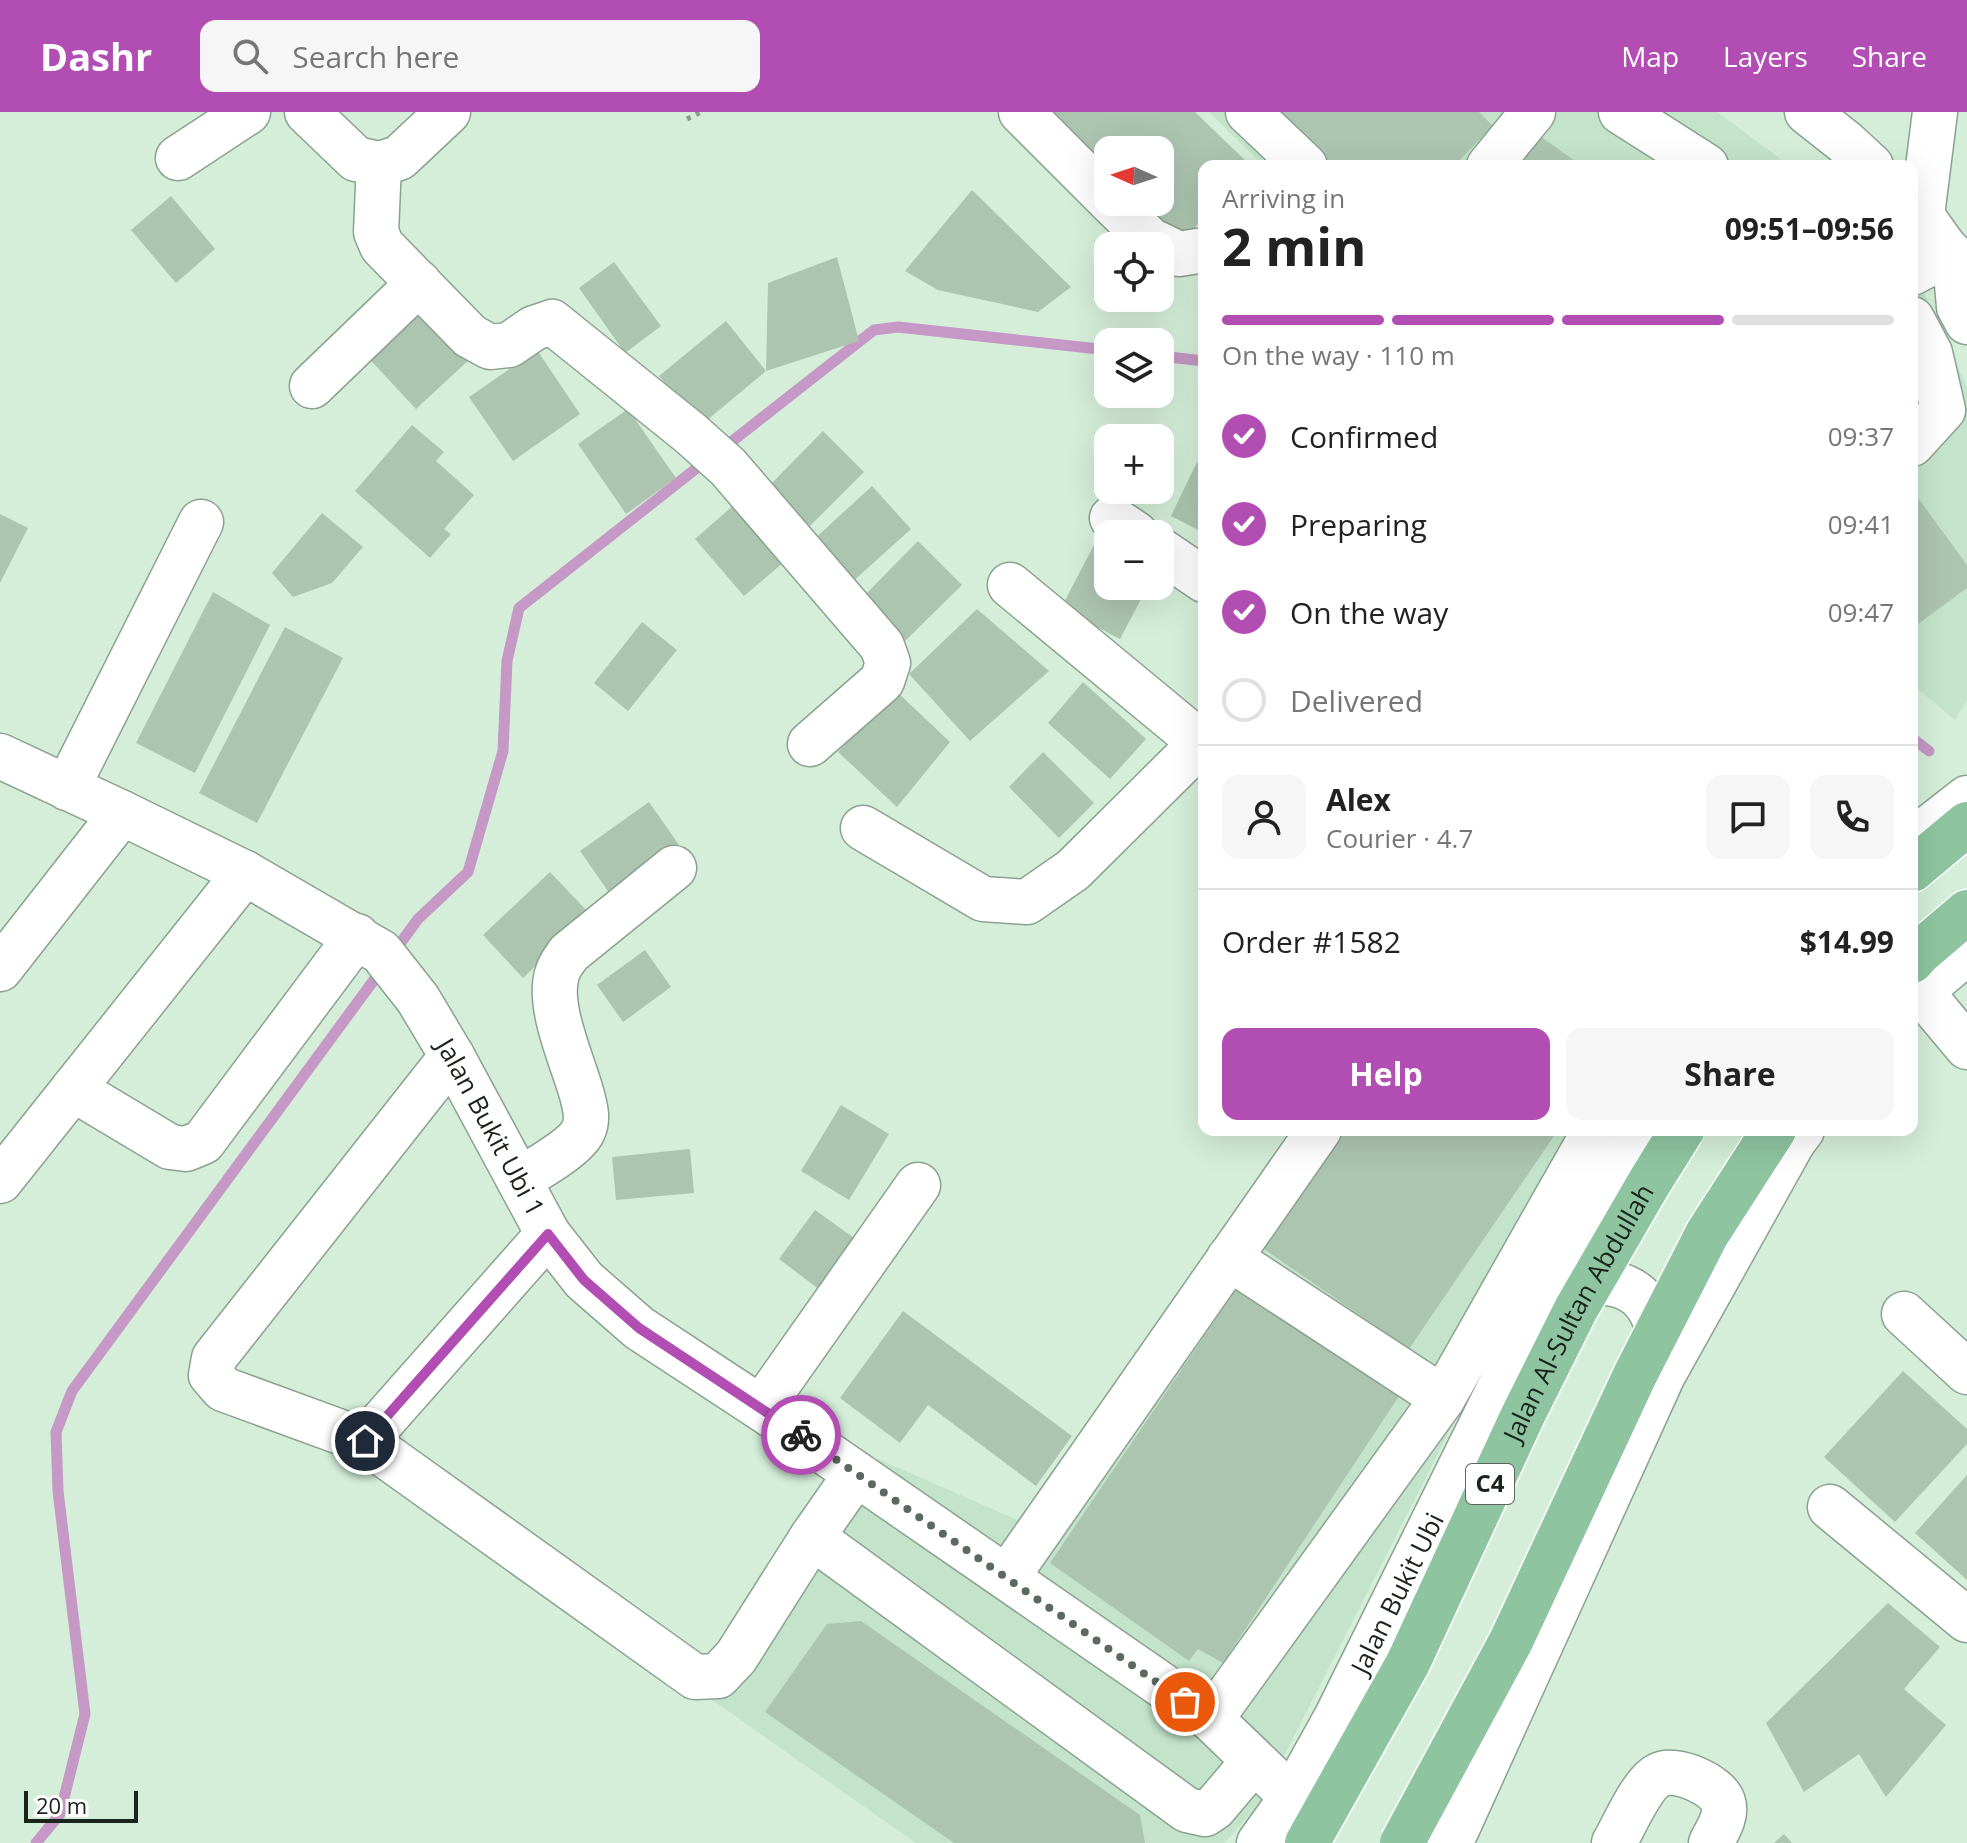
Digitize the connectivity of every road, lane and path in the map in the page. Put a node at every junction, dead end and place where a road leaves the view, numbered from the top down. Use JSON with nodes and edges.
{"nodes":[{"id":1,"x":248,"y":112,"type":"edge"},
{"id":2,"x":307,"y":112,"type":"edge"},
{"id":3,"x":448,"y":112,"type":"edge"},
{"id":4,"x":701,"y":112,"type":"edge"},
{"id":5,"x":1021,"y":112,"type":"edge"},
{"id":6,"x":1248,"y":112,"type":"edge"},
{"id":7,"x":1533,"y":112,"type":"edge"},
{"id":8,"x":1621,"y":112,"type":"edge"},
{"id":9,"x":1807,"y":112,"type":"edge"},
{"id":10,"x":1935,"y":112,"type":"edge"},
{"id":11,"x":687,"y":119,"type":"dead end"},
{"id":12,"x":178,"y":158,"type":"dead end"},
{"id":13,"x":1299,"y":160,"type":"edge"},
{"id":14,"x":1494,"y":160,"type":"edge"},
{"id":15,"x":1697,"y":160,"type":"edge"},
{"id":16,"x":1864,"y":160,"type":"edge"},
{"id":17,"x":379,"y":164,"type":"junction"},
{"id":18,"x":1094,"y":184,"type":"edge"},
{"id":19,"x":1918,"y":205,"type":"edge"},
{"id":20,"x":1918,"y":212,"type":"edge"},
{"id":21,"x":1126,"y":216,"type":"edge"},
{"id":22,"x":1198,"y":251,"type":"edge"},
{"id":23,"x":1946,"y":264,"type":"edge"},
{"id":24,"x":419,"y":283,"type":"junction"},
{"id":25,"x":1967,"y":322,"type":"edge"},
{"id":26,"x":1918,"y":330,"type":"edge"},
{"id":27,"x":312,"y":386,"type":"dead end"},
{"id":28,"x":1918,"y":437,"type":"edge"},
{"id":29,"x":201,"y":522,"type":"dead end"},
{"id":30,"x":1174,"y":560,"type":"edge"},
{"id":31,"x":1198,"y":576,"type":"edge"},
{"id":32,"x":1010,"y":585,"type":"dead end"},
{"id":33,"x":1198,"y":739,"type":"edge"},
{"id":34,"x":810,"y":744,"type":"dead end"},
{"id":35,"x":1198,"y":746,"type":"edge"},
{"id":36,"x":0,"y":756,"type":"edge"},
{"id":37,"x":67,"y":788,"type":"junction"},
{"id":38,"x":1967,"y":798,"type":"edge"},
{"id":39,"x":122,"y":813,"type":"junction"},
{"id":40,"x":1967,"y":824,"type":"edge"},
{"id":41,"x":863,"y":828,"type":"dead end"},
{"id":42,"x":1918,"y":836,"type":"edge"},
{"id":43,"x":1918,"y":865,"type":"edge"},
{"id":44,"x":674,"y":868,"type":"dead end"},
{"id":45,"x":245,"y":873,"type":"junction"},
{"id":46,"x":1967,"y":912,"type":"edge"},
{"id":47,"x":369,"y":944,"type":"junction"},
{"id":48,"x":1967,"y":952,"type":"edge"},
{"id":49,"x":1918,"y":959,"type":"edge"},
{"id":50,"x":0,"y":969,"type":"edge"},
{"id":51,"x":1918,"y":981,"type":"edge"},
{"id":52,"x":1918,"y":988,"type":"edge"},
{"id":53,"x":1967,"y":1047,"type":"edge"},
{"id":54,"x":452,"y":1056,"type":"junction"},
{"id":55,"x":73,"y":1089,"type":"junction"},
{"id":56,"x":1315,"y":1136,"type":"edge"},
{"id":57,"x":1592,"y":1136,"type":"edge"},
{"id":58,"x":1641,"y":1136,"type":"edge"},
{"id":59,"x":1678,"y":1136,"type":"edge"},
{"id":60,"x":1788,"y":1136,"type":"edge"},
{"id":61,"x":1789,"y":1136,"type":"edge"},
{"id":62,"x":519,"y":1180,"type":"junction"},
{"id":63,"x":0,"y":1181,"type":"edge"},
{"id":64,"x":918,"y":1185,"type":"dead end"},
{"id":65,"x":548,"y":1234,"type":"junction"},
{"id":66,"x":1229,"y":1258,"type":"junction"},
{"id":67,"x":1540,"y":1306,"type":"junction"},
{"id":68,"x":1904,"y":1314,"type":"dead end"},
{"id":69,"x":1967,"y":1372,"type":"edge"},
{"id":70,"x":1663,"y":1375,"type":"junction"},
{"id":71,"x":1443,"y":1398,"type":"junction"},
{"id":72,"x":761,"y":1408,"type":"junction"},
{"id":73,"x":365,"y":1441,"type":"junction"},
{"id":74,"x":856,"y":1474,"type":"junction"},
{"id":75,"x":1830,"y":1507,"type":"dead end"},
{"id":76,"x":812,"y":1537,"type":"junction"},
{"id":77,"x":1007,"y":1577,"type":"junction"},
{"id":78,"x":1967,"y":1620,"type":"edge"},
{"id":79,"x":1211,"y":1719,"type":"junction"},
{"id":80,"x":1253,"y":1762,"type":"junction"},
{"id":81,"x":1292,"y":1797,"type":"junction"},
{"id":82,"x":1259,"y":1843,"type":"edge"},
{"id":83,"x":1307,"y":1843,"type":"edge"},
{"id":84,"x":1402,"y":1843,"type":"edge"},
{"id":85,"x":1449,"y":1843,"type":"edge"},
{"id":86,"x":1614,"y":1843,"type":"edge"},
{"id":87,"x":1711,"y":1843,"type":"edge"}],
"edges":[{"from":1,"to":12,"type":"street"},
{"from":2,"to":17,"type":"street"},
{"from":3,"to":17,"type":"street"},
{"from":4,"to":11,"type":"path"},
{"from":5,"to":18,"type":"street"},
{"from":6,"to":13,"type":"street"},
{"from":7,"to":14,"type":"street"},
{"from":8,"to":15,"type":"street"},
{"from":9,"to":16,"type":"street"},
{"from":10,"to":19,"type":"street"},
{"from":17,"to":24,"type":"street"},
{"from":20,"to":23,"type":"street"},
{"from":21,"to":22,"type":"street"},
{"from":23,"to":25,"type":"street"},
{"from":24,"to":27,"type":"street"},
{"from":24,"to":34,"type":"street"},
{"from":26,"to":28,"type":"street"},
{"from":29,"to":37,"type":"street"},
{"from":30,"to":31,"type":"street"},
{"from":32,"to":33,"type":"street"},
{"from":35,"to":41,"type":"street"},
{"from":36,"to":37,"type":"street"},
{"from":37,"to":39,"type":"street"},
{"from":38,"to":42,"type":"street"},
{"from":39,"to":45,"type":"street"},
{"from":39,"to":50,"type":"street"},
{"from":40,"to":43,"type":"main road"},
{"from":44,"to":62,"type":"street"},
{"from":45,"to":47,"type":"street"},
{"from":45,"to":55,"type":"street"},
{"from":46,"to":49,"type":"main road"},
{"from":47,"to":54,"type":"street","name":"Jalan Bukit Ubi 1"},
{"from":47,"to":55,"type":"street"},
{"from":48,"to":51,"type":"street"},
{"from":52,"to":53,"type":"street"},
{"from":54,"to":62,"type":"street","name":"Jalan Bukit Ubi 1"},
{"from":54,"to":73,"type":"street"},
{"from":55,"to":63,"type":"street"},
{"from":56,"to":66,"type":"street"},
{"from":57,"to":71,"type":"street"},
{"from":58,"to":67,"type":"street","name":"Jalan Bukit Ubi","number":"C4"},
{"from":59,"to":83,"type":"main road","name":"Jalan Al-Sultan Abdullah","number":"C4","bridge":true},
{"from":60,"to":84,"type":"main road","bridge":true},
{"from":61,"to":70,"type":"street"},
{"from":62,"to":65,"type":"street","name":"Jalan Bukit Ubi 1"},
{"from":64,"to":72,"type":"street"},
{"from":65,"to":72,"type":"street","name":"Jalan Bukit Ubi 1"},
{"from":65,"to":73,"type":"street"},
{"from":66,"to":71,"type":"street"},
{"from":66,"to":77,"type":"street"},
{"from":67,"to":70,"type":"street"},
{"from":67,"to":81,"type":"street","name":"Jalan Bukit Ubi","number":"C4"},
{"from":68,"to":69,"type":"street"},
{"from":70,"to":85,"type":"street"},
{"from":71,"to":79,"type":"street"},
{"from":72,"to":74,"type":"street","name":"Jalan Bukit Ubi 1"},
{"from":73,"to":76,"type":"street"},
{"from":74,"to":76,"type":"street"},
{"from":74,"to":77,"type":"street","name":"Jalan Bukit Ubi 1"},
{"from":75,"to":78,"type":"street"},
{"from":76,"to":80,"type":"street"},
{"from":77,"to":79,"type":"street","name":"Jalan Bukit Ubi 1"},
{"from":79,"to":80,"type":"street","name":"Jalan Bukit Ubi 1"},
{"from":80,"to":81,"type":"street","name":"Jalan Bukit Ubi 1"},
{"from":81,"to":82,"type":"street","name":"Jalan Bukit Ubi","number":"C4"},
{"from":86,"to":87,"type":"street"}]}
